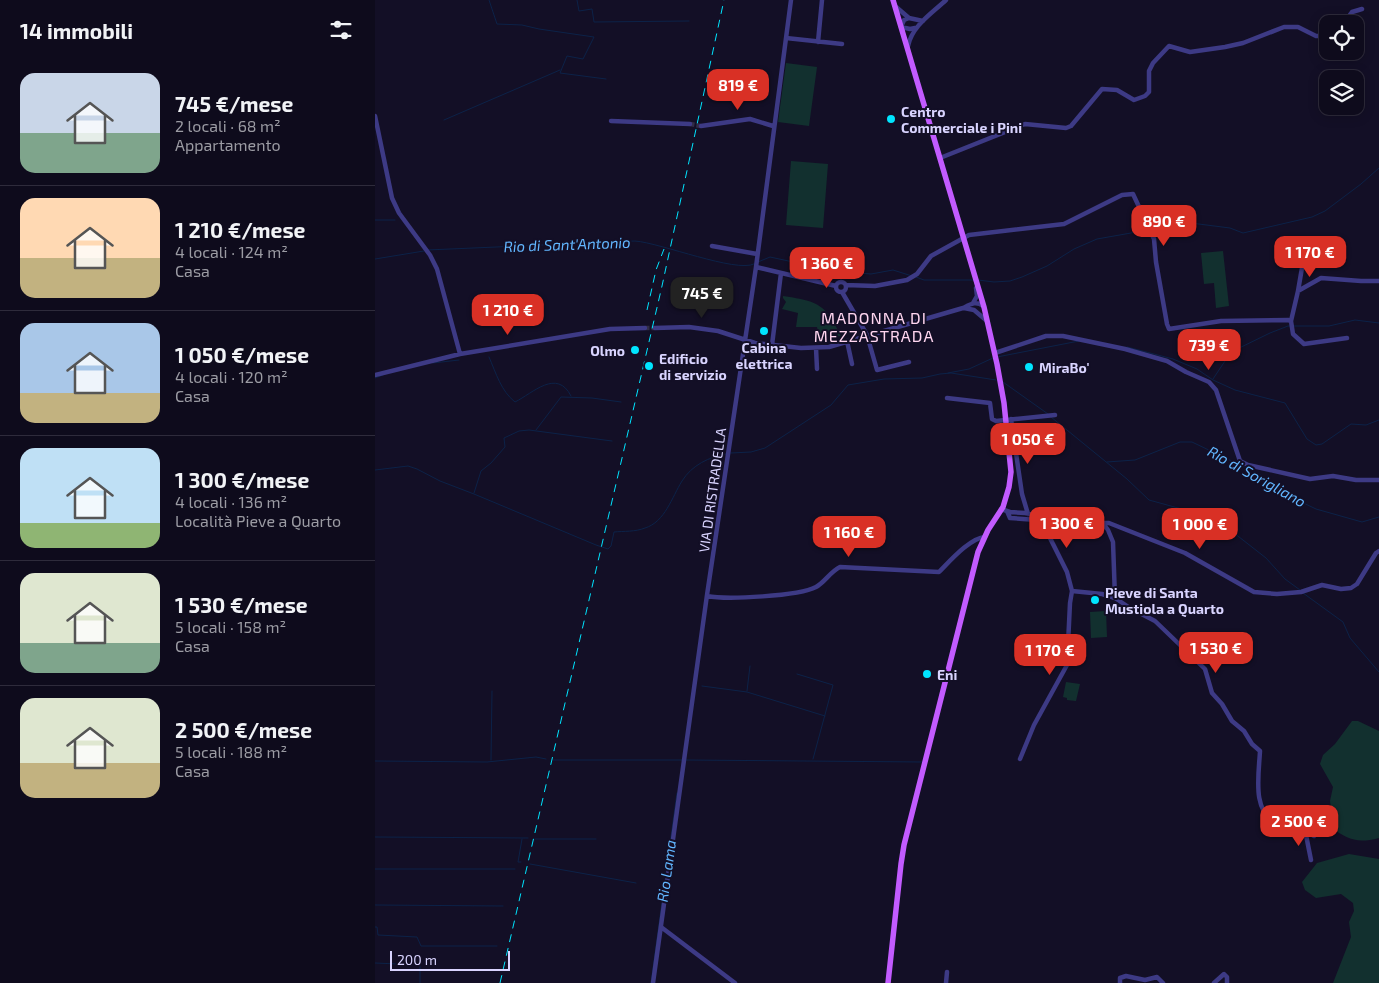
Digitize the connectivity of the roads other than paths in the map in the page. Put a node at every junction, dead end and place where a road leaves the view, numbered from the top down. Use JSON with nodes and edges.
{"nodes":[{"id":1,"x":791,"y":0,"type":"edge"},
{"id":2,"x":822,"y":0,"type":"edge"},
{"id":3,"x":946,"y":0,"type":"edge"},
{"id":4,"x":894,"y":3,"type":"edge"},
{"id":5,"x":1361,"y":9,"type":"dead end"},
{"id":6,"x":1350,"y":15,"type":"edge"},
{"id":7,"x":909,"y":18,"type":"junction"},
{"id":8,"x":923,"y":21,"type":"junction"},
{"id":9,"x":901,"y":27,"type":"junction"},
{"id":10,"x":916,"y":27,"type":"junction"},
{"id":11,"x":1319,"y":36,"type":"edge"},
{"id":12,"x":786,"y":38,"type":"junction"},
{"id":13,"x":818,"y":42,"type":"junction"},
{"id":14,"x":842,"y":44,"type":"dead end"},
{"id":15,"x":907,"y":48,"type":"junction"},
{"id":16,"x":375,"y":116,"type":"edge"},
{"id":17,"x":611,"y":121,"type":"dead end"},
{"id":18,"x":690,"y":124,"type":"tunnel mouth"},
{"id":19,"x":701,"y":126,"type":"tunnel mouth"},
{"id":20,"x":773,"y":126,"type":"junction"},
{"id":21,"x":940,"y":158,"type":"junction"},
{"id":22,"x":963,"y":239,"type":"junction"},
{"id":23,"x":712,"y":246,"type":"dead end"},
{"id":24,"x":757,"y":254,"type":"junction"},
{"id":25,"x":1303,"y":262,"type":"dead end"},
{"id":26,"x":756,"y":267,"type":"junction"},
{"id":27,"x":781,"y":274,"type":"junction"},
{"id":28,"x":1379,"y":281,"type":"edge"},
{"id":29,"x":977,"y":284,"type":"junction"},
{"id":30,"x":846,"y":285,"type":"junction"},
{"id":31,"x":836,"y":286,"type":"junction"},
{"id":32,"x":1299,"y":291,"type":"junction"},
{"id":33,"x":842,"y":292,"type":"junction"},
{"id":34,"x":973,"y":303,"type":"junction"},
{"id":35,"x":984,"y":307,"type":"junction"},
{"id":36,"x":963,"y":308,"type":"junction"},
{"id":37,"x":975,"y":310,"type":"junction"},
{"id":38,"x":1291,"y":321,"type":"junction"},
{"id":39,"x":988,"y":322,"type":"junction"},
{"id":40,"x":645,"y":328,"type":"tunnel mouth"},
{"id":41,"x":655,"y":328,"type":"tunnel mouth"},
{"id":42,"x":867,"y":335,"type":"junction"},
{"id":43,"x":1347,"y":338,"type":"dead end"},
{"id":44,"x":745,"y":339,"type":"junction"},
{"id":45,"x":847,"y":341,"type":"junction"},
{"id":46,"x":772,"y":345,"type":"junction"},
{"id":47,"x":816,"y":348,"type":"junction"},
{"id":48,"x":995,"y":353,"type":"junction"},
{"id":49,"x":460,"y":354,"type":"junction"},
{"id":50,"x":909,"y":362,"type":"dead end"},
{"id":51,"x":852,"y":364,"type":"dead end"},
{"id":52,"x":817,"y":369,"type":"dead end"},
{"id":53,"x":375,"y":375,"type":"edge"},
{"id":54,"x":947,"y":398,"type":"dead end"},
{"id":55,"x":1055,"y":415,"type":"dead end"},
{"id":56,"x":1008,"y":420,"type":"junction"},
{"id":57,"x":1037,"y":439,"type":"dead end"},
{"id":58,"x":1015,"y":441,"type":"junction"},
{"id":59,"x":1379,"y":480,"type":"edge"},
{"id":60,"x":1004,"y":510,"type":"junction"},
{"id":61,"x":1028,"y":514,"type":"junction"},
{"id":62,"x":1102,"y":522,"type":"junction"},
{"id":63,"x":985,"y":537,"type":"junction"},
{"id":64,"x":1379,"y":551,"type":"edge"},
{"id":65,"x":1072,"y":591,"type":"junction"},
{"id":66,"x":707,"y":596,"type":"junction"},
{"id":67,"x":1115,"y":598,"type":"junction"},
{"id":68,"x":1020,"y":759,"type":"dead end"},
{"id":69,"x":1305,"y":830,"type":"junction"},
{"id":70,"x":1314,"y":836,"type":"dead end"},
{"id":71,"x":1311,"y":860,"type":"dead end"},
{"id":72,"x":661,"y":927,"type":"junction"},
{"id":73,"x":947,"y":972,"type":"dead end"},
{"id":74,"x":653,"y":983,"type":"edge"},
{"id":75,"x":735,"y":983,"type":"edge"},
{"id":76,"x":888,"y":983,"type":"edge"},
{"id":77,"x":946,"y":983,"type":"edge"},
{"id":78,"x":1120,"y":983,"type":"edge"},
{"id":79,"x":1163,"y":983,"type":"edge"},
{"id":80,"x":1214,"y":983,"type":"edge"},
{"id":81,"x":1227,"y":983,"type":"edge"}],
"edges":[{"from":1,"to":12,"type":"street","name":"VIA DI RISTRADELLA"},
{"from":2,"to":13,"type":"street"},
{"from":3,"to":8,"type":"street"},
{"from":4,"to":7,"type":"street"},
{"from":4,"to":9,"type":"main road"},
{"from":5,"to":6,"type":"street"},
{"from":7,"to":8,"type":"street"},
{"from":7,"to":9,"type":"street"},
{"from":8,"to":10,"type":"street"},
{"from":9,"to":10,"type":"street"},
{"from":9,"to":15,"type":"main road"},
{"from":10,"to":15,"type":"street"},
{"from":11,"to":21,"type":"street"},
{"from":12,"to":13,"type":"street"},
{"from":12,"to":20,"type":"street","name":"VIA DI RISTRADELLA"},
{"from":13,"to":14,"type":"street"},
{"from":15,"to":21,"type":"main road"},
{"from":16,"to":49,"type":"street"},
{"from":17,"to":18,"type":"street"},
{"from":19,"to":20,"type":"street"},
{"from":20,"to":24,"type":"street","name":"VIA DI RISTRADELLA"},
{"from":21,"to":22,"type":"main road"},
{"from":22,"to":29,"type":"main road"},
{"from":22,"to":30,"type":"street"},
{"from":22,"to":38,"type":"street"},
{"from":23,"to":24,"type":"street"},
{"from":24,"to":26,"type":"street","name":"VIA DI RISTRADELLA"},
{"from":25,"to":32,"type":"street"},
{"from":26,"to":27,"type":"street"},
{"from":26,"to":44,"type":"street","name":"VIA DI RISTRADELLA"},
{"from":27,"to":31,"type":"street"},
{"from":27,"to":46,"type":"street"},
{"from":28,"to":32,"type":"street"},
{"from":29,"to":34,"type":"street"},
{"from":29,"to":35,"type":"main road"},
{"from":30,"to":31,"type":"street"},
{"from":30,"to":33,"type":"street"},
{"from":31,"to":33,"type":"street"},
{"from":32,"to":38,"type":"street"},
{"from":33,"to":42,"type":"street"},
{"from":34,"to":35,"type":"street"},
{"from":34,"to":36,"type":"street"},
{"from":35,"to":37,"type":"street"},
{"from":35,"to":39,"type":"main road"},
{"from":36,"to":37,"type":"street"},
{"from":36,"to":42,"type":"street"},
{"from":37,"to":39,"type":"street"},
{"from":38,"to":43,"type":"street"},
{"from":39,"to":48,"type":"main road"},
{"from":40,"to":49,"type":"street"},
{"from":41,"to":44,"type":"street"},
{"from":42,"to":45,"type":"street"},
{"from":42,"to":50,"type":"street"},
{"from":44,"to":46,"type":"street"},
{"from":44,"to":66,"type":"street","name":"VIA DI RISTRADELLA"},
{"from":45,"to":47,"type":"street"},
{"from":45,"to":51,"type":"street"},
{"from":46,"to":47,"type":"street"},
{"from":47,"to":52,"type":"street"},
{"from":48,"to":56,"type":"main road"},
{"from":48,"to":59,"type":"street"},
{"from":49,"to":53,"type":"street"},
{"from":54,"to":56,"type":"street"},
{"from":55,"to":56,"type":"street"},
{"from":56,"to":58,"type":"street"},
{"from":56,"to":60,"type":"main road"},
{"from":57,"to":58,"type":"street"},
{"from":58,"to":61,"type":"street"},
{"from":60,"to":61,"type":"street"},
{"from":60,"to":63,"type":"main road"},
{"from":60,"to":65,"type":"street"},
{"from":61,"to":62,"type":"street"},
{"from":62,"to":64,"type":"street"},
{"from":62,"to":67,"type":"street"},
{"from":63,"to":66,"type":"street"},
{"from":63,"to":76,"type":"main road"},
{"from":65,"to":67,"type":"street"},
{"from":65,"to":68,"type":"street"},
{"from":66,"to":72,"type":"street","name":"VIA DI RISTRADELLA"},
{"from":67,"to":69,"type":"street"},
{"from":69,"to":70,"type":"street"},
{"from":69,"to":71,"type":"street"},
{"from":72,"to":74,"type":"street","name":"VIA DI RISTRADELLA"},
{"from":72,"to":75,"type":"street"},
{"from":73,"to":77,"type":"street"},
{"from":78,"to":79,"type":"street"},
{"from":80,"to":81,"type":"street"}]}
